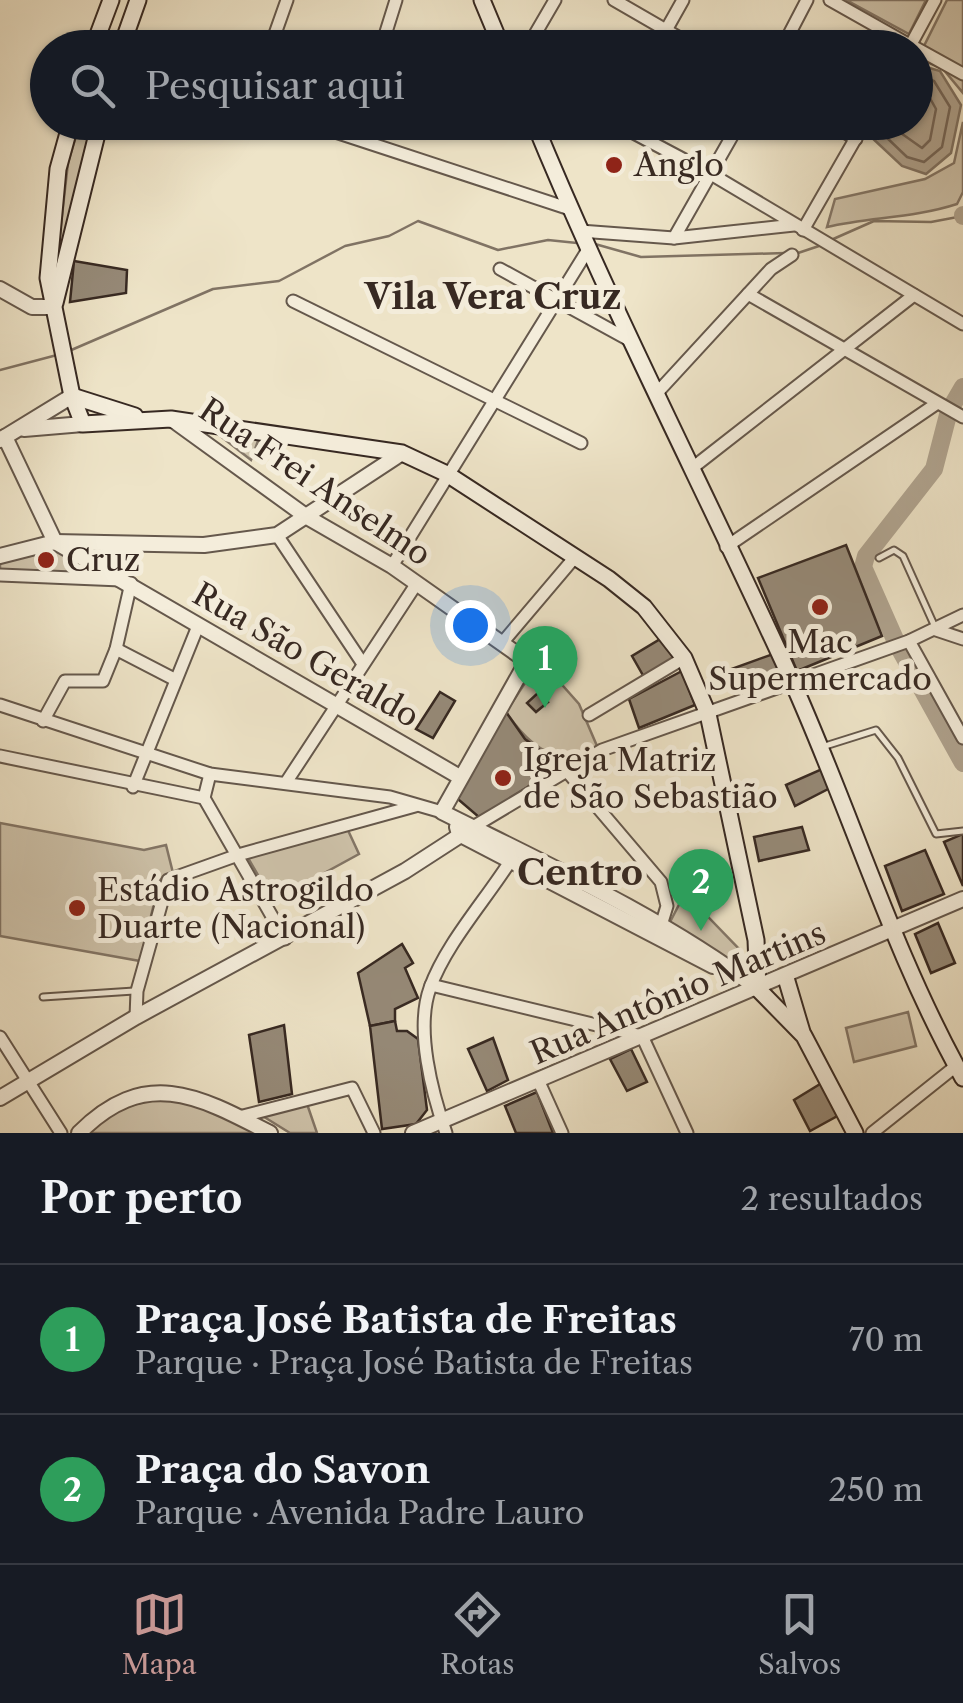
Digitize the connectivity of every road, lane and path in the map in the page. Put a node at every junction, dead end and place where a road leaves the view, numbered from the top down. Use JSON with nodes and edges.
{"nodes":[{"id":1,"x":112,"y":0,"type":"edge"},
{"id":2,"x":138,"y":0,"type":"edge"},
{"id":3,"x":287,"y":0,"type":"edge"},
{"id":4,"x":396,"y":0,"type":"edge"},
{"id":5,"x":482,"y":0,"type":"edge"},
{"id":6,"x":555,"y":0,"type":"edge"},
{"id":7,"x":614,"y":0,"type":"edge"},
{"id":8,"x":683,"y":0,"type":"edge"},
{"id":9,"x":807,"y":0,"type":"edge"},
{"id":10,"x":830,"y":0,"type":"edge"},
{"id":11,"x":934,"y":0,"type":"edge"},
{"id":12,"x":101,"y":30,"type":"edge"},
{"id":13,"x":128,"y":30,"type":"edge"},
{"id":14,"x":276,"y":30,"type":"edge"},
{"id":15,"x":386,"y":30,"type":"edge"},
{"id":16,"x":494,"y":30,"type":"edge"},
{"id":17,"x":538,"y":30,"type":"edge"},
{"id":18,"x":667,"y":30,"type":"joint"},
{"id":19,"x":791,"y":30,"type":"edge"},
{"id":20,"x":883,"y":30,"type":"edge"},
{"id":21,"x":921,"y":30,"type":"edge"},
{"id":22,"x":933,"y":58,"type":"edge"},
{"id":23,"x":963,"y":74,"type":"edge"},
{"id":24,"x":65,"y":140,"type":"edge"},
{"id":25,"x":96,"y":140,"type":"edge"},
{"id":26,"x":354,"y":140,"type":"edge"},
{"id":27,"x":541,"y":140,"type":"edge"},
{"id":28,"x":646,"y":140,"type":"edge"},
{"id":29,"x":730,"y":140,"type":"edge"},
{"id":30,"x":855,"y":140,"type":"edge"},
{"id":31,"x":711,"y":174,"type":"junction"},
{"id":32,"x":570,"y":210,"type":"junction"},
{"id":33,"x":800,"y":228,"type":"junction"},
{"id":34,"x":580,"y":231,"type":"junction"},
{"id":35,"x":674,"y":238,"type":"junction"},
{"id":36,"x":588,"y":248,"type":"junction"},
{"id":37,"x":792,"y":256,"type":"dead end"},
{"id":38,"x":500,"y":270,"type":"dead end"},
{"id":39,"x":0,"y":289,"type":"edge"},
{"id":40,"x":748,"y":294,"type":"junction"},
{"id":41,"x":914,"y":295,"type":"junction"},
{"id":42,"x":293,"y":301,"type":"dead end"},
{"id":43,"x":556,"y":302,"type":"junction"},
{"id":44,"x":54,"y":307,"type":"junction"},
{"id":45,"x":963,"y":324,"type":"edge"},
{"id":46,"x":631,"y":341,"type":"junction"},
{"id":47,"x":848,"y":348,"type":"junction"},
{"id":48,"x":656,"y":394,"type":"junction"},
{"id":49,"x":72,"y":396,"type":"junction"},
{"id":50,"x":494,"y":397,"type":"junction"},
{"id":51,"x":939,"y":405,"type":"junction"},
{"id":52,"x":960,"y":416,"type":"edge"},
{"id":53,"x":171,"y":418,"type":"junction"},
{"id":54,"x":146,"y":419,"type":"junction"},
{"id":55,"x":83,"y":424,"type":"junction"},
{"id":56,"x":24,"y":429,"type":"junction"},
{"id":57,"x":2,"y":438,"type":"edge"},
{"id":58,"x":581,"y":443,"type":"dead end"},
{"id":59,"x":402,"y":452,"type":"junction"},
{"id":60,"x":691,"y":469,"type":"junction"},
{"id":61,"x":446,"y":474,"type":"junction"},
{"id":62,"x":307,"y":517,"type":"junction"},
{"id":63,"x":276,"y":535,"type":"junction"},
{"id":64,"x":56,"y":542,"type":"junction"},
{"id":65,"x":726,"y":546,"type":"junction"},
{"id":66,"x":0,"y":556,"type":"edge"},
{"id":67,"x":574,"y":557,"type":"junction"},
{"id":68,"x":879,"y":558,"type":"dead end"},
{"id":69,"x":392,"y":566,"type":"junction"},
{"id":70,"x":0,"y":575,"type":"edge"},
{"id":71,"x":128,"y":582,"type":"junction"},
{"id":72,"x":417,"y":583,"type":"junction"},
{"id":73,"x":963,"y":615,"type":"edge"},
{"id":74,"x":198,"y":626,"type":"junction"},
{"id":75,"x":936,"y":630,"type":"junction"},
{"id":76,"x":963,"y":639,"type":"edge"},
{"id":77,"x":503,"y":642,"type":"junction"},
{"id":78,"x":906,"y":642,"type":"junction"},
{"id":79,"x":116,"y":649,"type":"junction"},
{"id":80,"x":684,"y":658,"type":"junction"},
{"id":81,"x":363,"y":664,"type":"junction"},
{"id":82,"x":174,"y":679,"type":"junction"},
{"id":83,"x":792,"y":682,"type":"junction"},
{"id":84,"x":338,"y":704,"type":"junction"},
{"id":85,"x":0,"y":705,"type":"edge"},
{"id":86,"x":708,"y":714,"type":"junction"},
{"id":87,"x":589,"y":715,"type":"dead end"},
{"id":88,"x":42,"y":721,"type":"junction"},
{"id":89,"x":963,"y":738,"type":"edge"},
{"id":90,"x":819,"y":748,"type":"junction"},
{"id":91,"x":142,"y":755,"type":"junction"},
{"id":92,"x":0,"y":756,"type":"edge"},
{"id":93,"x":565,"y":769,"type":"junction"},
{"id":94,"x":210,"y":774,"type":"junction"},
{"id":95,"x":458,"y":776,"type":"junction"},
{"id":96,"x":287,"y":781,"type":"junction"},
{"id":97,"x":133,"y":787,"type":"junction"},
{"id":98,"x":204,"y":798,"type":"junction"},
{"id":99,"x":419,"y":805,"type":"junction"},
{"id":100,"x":448,"y":814,"type":"junction"},
{"id":101,"x":466,"y":831,"type":"junction"},
{"id":102,"x":963,"y":831,"type":"edge"},
{"id":103,"x":238,"y":855,"type":"junction"},
{"id":104,"x":509,"y":862,"type":"junction"},
{"id":105,"x":963,"y":899,"type":"edge"},
{"id":106,"x":895,"y":930,"type":"junction"},
{"id":107,"x":660,"y":931,"type":"junction"},
{"id":108,"x":285,"y":940,"type":"junction"},
{"id":109,"x":786,"y":978,"type":"junction"},
{"id":110,"x":752,"y":984,"type":"junction"},
{"id":111,"x":431,"y":985,"type":"junction"},
{"id":112,"x":137,"y":991,"type":"junction"},
{"id":113,"x":42,"y":997,"type":"dead end"},
{"id":114,"x":136,"y":1018,"type":"junction"},
{"id":115,"x":642,"y":1036,"type":"junction"},
{"id":116,"x":804,"y":1036,"type":"junction"},
{"id":117,"x":0,"y":1037,"type":"edge"},
{"id":118,"x":959,"y":1072,"type":"edge"},
{"id":119,"x":540,"y":1082,"type":"junction"},
{"id":120,"x":26,"y":1083,"type":"junction"},
{"id":121,"x":0,"y":1098,"type":"edge"},
{"id":122,"x":239,"y":1116,"type":"junction"},
{"id":123,"x":444,"y":1127,"type":"edge"},
{"id":124,"x":61,"y":1133,"type":"edge"},
{"id":125,"x":79,"y":1133,"type":"edge"},
{"id":126,"x":270,"y":1133,"type":"edge"},
{"id":127,"x":374,"y":1133,"type":"edge"},
{"id":128,"x":414,"y":1133,"type":"edge"},
{"id":129,"x":562,"y":1133,"type":"edge"},
{"id":130,"x":687,"y":1133,"type":"edge"},
{"id":131,"x":856,"y":1133,"type":"edge"},
{"id":132,"x":872,"y":1133,"type":"edge"}],
"edges":[{"from":1,"to":12,"type":"main road"},
{"from":2,"to":13,"type":"main road"},
{"from":3,"to":14,"type":"street"},
{"from":4,"to":15,"type":"street"},
{"from":5,"to":16,"type":"main road"},
{"from":6,"to":17,"type":"street"},
{"from":7,"to":18,"type":"street"},
{"from":8,"to":18,"type":"street"},
{"from":9,"to":19,"type":"street"},
{"from":10,"to":20,"type":"street"},
{"from":11,"to":21,"type":"street"},
{"from":22,"to":23,"type":"street"},
{"from":24,"to":44,"type":"main road"},
{"from":25,"to":44,"type":"main road"},
{"from":26,"to":32,"type":"street"},
{"from":27,"to":32,"type":"main road"},
{"from":28,"to":31,"type":"street"},
{"from":29,"to":31,"type":"street"},
{"from":30,"to":33,"type":"street"},
{"from":31,"to":33,"type":"street"},
{"from":31,"to":35,"type":"street"},
{"from":32,"to":34,"type":"main road"},
{"from":33,"to":35,"type":"street"},
{"from":33,"to":41,"type":"street"},
{"from":34,"to":35,"type":"street"},
{"from":34,"to":36,"type":"main road"},
{"from":36,"to":43,"type":"street"},
{"from":36,"to":46,"type":"main road"},
{"from":37,"to":40,"type":"street"},
{"from":38,"to":43,"type":"street"},
{"from":39,"to":44,"type":"street"},
{"from":40,"to":47,"type":"street"},
{"from":40,"to":48,"type":"street"},
{"from":41,"to":45,"type":"street"},
{"from":41,"to":47,"type":"street"},
{"from":42,"to":50,"type":"street"},
{"from":43,"to":46,"type":"street"},
{"from":43,"to":50,"type":"street"},
{"from":44,"to":49,"type":"main road"},
{"from":46,"to":48,"type":"main road"},
{"from":47,"to":51,"type":"street"},
{"from":47,"to":60,"type":"street"},
{"from":48,"to":60,"type":"main road"},
{"from":49,"to":54,"type":"main road"},
{"from":49,"to":55,"type":"main road"},
{"from":49,"to":56,"type":"street"},
{"from":50,"to":58,"type":"street"},
{"from":50,"to":61,"type":"street"},
{"from":51,"to":52,"type":"street"},
{"from":51,"to":65,"type":"street"},
{"from":53,"to":54,"type":"main road"},
{"from":53,"to":59,"type":"main road"},
{"from":53,"to":62,"type":"street","name":"Rua Frei Anselmo"},
{"from":54,"to":55,"type":"main road"},
{"from":55,"to":56,"type":"street"},
{"from":56,"to":57,"type":"street"},
{"from":57,"to":64,"type":"street"},
{"from":59,"to":61,"type":"main road"},
{"from":59,"to":62,"type":"street"},
{"from":60,"to":65,"type":"main road"},
{"from":61,"to":67,"type":"main road"},
{"from":61,"to":69,"type":"street"},
{"from":62,"to":63,"type":"street"},
{"from":62,"to":69,"type":"street","name":"Rua Frei Anselmo"},
{"from":63,"to":64,"type":"street"},
{"from":63,"to":81,"type":"street"},
{"from":64,"to":66,"type":"street"},
{"from":64,"to":71,"type":"street","name":"Rua São Geraldo"},
{"from":65,"to":83,"type":"main road"},
{"from":67,"to":77,"type":"street"},
{"from":67,"to":80,"type":"main road"},
{"from":68,"to":75,"type":"lane"},
{"from":69,"to":72,"type":"street","name":"Rua Frei Anselmo"},
{"from":70,"to":71,"type":"street"},
{"from":71,"to":74,"type":"street","name":"Rua São Geraldo"},
{"from":71,"to":79,"type":"street"},
{"from":72,"to":77,"type":"street","name":"Rua Frei Anselmo"},
{"from":72,"to":81,"type":"street"},
{"from":73,"to":75,"type":"street"},
{"from":74,"to":82,"type":"street"},
{"from":74,"to":84,"type":"street","name":"Rua São Geraldo"},
{"from":75,"to":76,"type":"street"},
{"from":75,"to":78,"type":"street"},
{"from":77,"to":95,"type":"street","name":"Rua Frei Anselmo"},
{"from":78,"to":83,"type":"street"},
{"from":78,"to":89,"type":"street"},
{"from":79,"to":82,"type":"street"},
{"from":79,"to":88,"type":"street"},
{"from":80,"to":86,"type":"main road"},
{"from":80,"to":87,"type":"street"},
{"from":81,"to":84,"type":"street"},
{"from":82,"to":91,"type":"street"},
{"from":83,"to":86,"type":"street"},
{"from":83,"to":90,"type":"main road"},
{"from":84,"to":95,"type":"street","name":"Rua São Geraldo"},
{"from":84,"to":96,"type":"street"},
{"from":85,"to":88,"type":"street"},
{"from":86,"to":93,"type":"street"},
{"from":86,"to":110,"type":"main road"},
{"from":88,"to":91,"type":"street"},
{"from":90,"to":102,"type":"lane"},
{"from":90,"to":106,"type":"main road"},
{"from":91,"to":94,"type":"street"},
{"from":91,"to":97,"type":"street"},
{"from":92,"to":97,"type":"street"},
{"from":93,"to":101,"type":"street"},
{"from":93,"to":107,"type":"street"},
{"from":94,"to":96,"type":"street"},
{"from":94,"to":98,"type":"street"},
{"from":95,"to":100,"type":"street"},
{"from":96,"to":99,"type":"street"},
{"from":97,"to":98,"type":"street"},
{"from":98,"to":103,"type":"street"},
{"from":99,"to":100,"type":"street"},
{"from":99,"to":103,"type":"street"},
{"from":100,"to":101,"type":"street"},
{"from":101,"to":104,"type":"street"},
{"from":101,"to":107,"type":"street"},
{"from":101,"to":108,"type":"street"},
{"from":103,"to":108,"type":"street"},
{"from":103,"to":112,"type":"street"},
{"from":104,"to":107,"type":"street"},
{"from":104,"to":111,"type":"street"},
{"from":105,"to":106,"type":"street","name":"Rua Antônio Martins"},
{"from":106,"to":109,"type":"street","name":"Rua Antônio Martins"},
{"from":106,"to":118,"type":"main road"},
{"from":107,"to":110,"type":"street"},
{"from":108,"to":114,"type":"street"},
{"from":109,"to":110,"type":"street","name":"Rua Antônio Martins"},
{"from":109,"to":116,"type":"main road"},
{"from":110,"to":115,"type":"street","name":"Rua Antônio Martins"},
{"from":110,"to":116,"type":"main road"},
{"from":111,"to":115,"type":"street"},
{"from":111,"to":123,"type":"street"},
{"from":112,"to":113,"type":"lane"},
{"from":112,"to":114,"type":"street"},
{"from":114,"to":120,"type":"street"},
{"from":115,"to":119,"type":"street","name":"Rua Antônio Martins"},
{"from":115,"to":130,"type":"street"},
{"from":116,"to":131,"type":"main road"},
{"from":117,"to":120,"type":"street"},
{"from":118,"to":132,"type":"street"},
{"from":119,"to":123,"type":"street","name":"Rua Antônio Martins"},
{"from":119,"to":129,"type":"street"},
{"from":120,"to":121,"type":"street"},
{"from":120,"to":124,"type":"street"},
{"from":122,"to":125,"type":"street"},
{"from":122,"to":126,"type":"street"},
{"from":122,"to":127,"type":"street"},
{"from":123,"to":128,"type":"street","name":"Rua Antônio Martins"}]}
